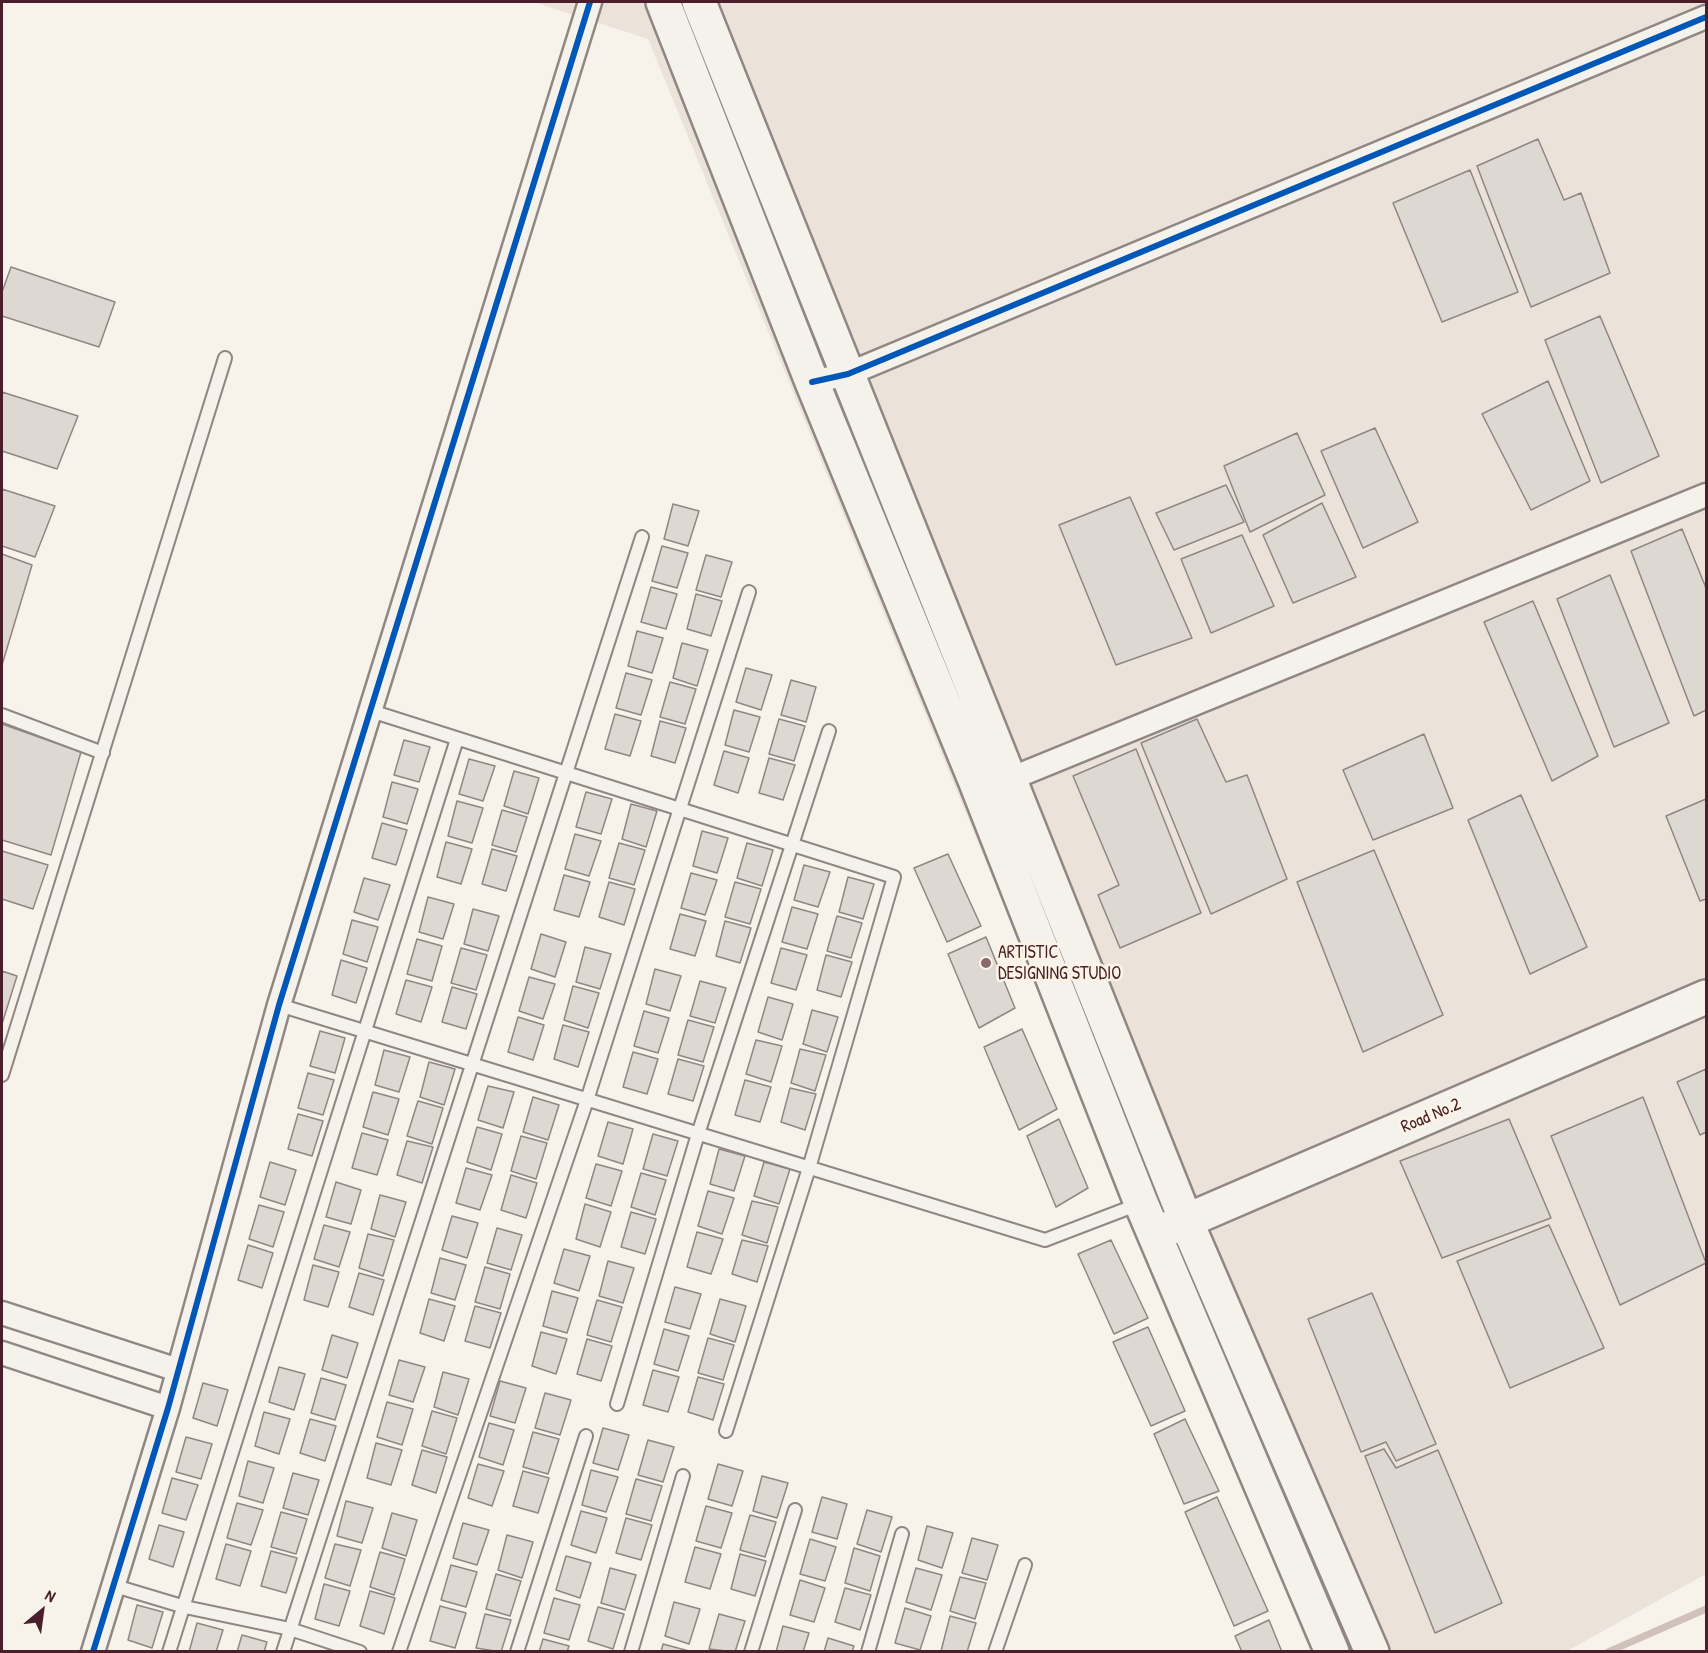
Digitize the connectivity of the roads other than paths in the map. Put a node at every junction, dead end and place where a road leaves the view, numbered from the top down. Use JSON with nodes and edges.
{"nodes":[{"id":1,"x":590,"y":2,"type":"edge"},
{"id":2,"x":663,"y":2,"type":"edge"},
{"id":3,"x":699,"y":2,"type":"edge"},
{"id":4,"x":1707,"y":17,"type":"edge"},
{"id":5,"x":225,"y":358,"type":"dead end"},
{"id":6,"x":848,"y":374,"type":"junction"},
{"id":7,"x":812,"y":382,"type":"junction"},
{"id":8,"x":1707,"y":495,"type":"edge"},
{"id":9,"x":642,"y":537,"type":"dead end"},
{"id":10,"x":749,"y":592,"type":"dead end"},
{"id":11,"x":371,"y":711,"type":"junction"},
{"id":12,"x":2,"y":715,"type":"edge"},
{"id":13,"x":829,"y":731,"type":"dead end"},
{"id":14,"x":457,"y":739,"type":"junction"},
{"id":15,"x":103,"y":753,"type":"junction"},
{"id":16,"x":566,"y":775,"type":"junction"},
{"id":17,"x":1010,"y":779,"type":"junction"},
{"id":18,"x":975,"y":780,"type":"junction"},
{"id":19,"x":679,"y":811,"type":"junction"},
{"id":20,"x":790,"y":845,"type":"junction"},
{"id":21,"x":1707,"y":997,"type":"edge"},
{"id":22,"x":279,"y":1005,"type":"junction"},
{"id":23,"x":363,"y":1031,"type":"junction"},
{"id":24,"x":474,"y":1065,"type":"junction"},
{"id":25,"x":2,"y":1075,"type":"edge"},
{"id":26,"x":588,"y":1100,"type":"junction"},
{"id":27,"x":698,"y":1134,"type":"junction"},
{"id":28,"x":809,"y":1168,"type":"junction"},
{"id":29,"x":1141,"y":1203,"type":"junction"},
{"id":30,"x":1186,"y":1221,"type":"junction"},
{"id":31,"x":1155,"y":1234,"type":"junction"},
{"id":32,"x":2,"y":1313,"type":"edge"},
{"id":33,"x":2,"y":1353,"type":"edge"},
{"id":34,"x":178,"y":1370,"type":"junction"},
{"id":35,"x":617,"y":1404,"type":"dead end"},
{"id":36,"x":168,"y":1408,"type":"junction"},
{"id":37,"x":726,"y":1431,"type":"dead end"},
{"id":38,"x":586,"y":1436,"type":"dead end"},
{"id":39,"x":683,"y":1476,"type":"dead end"},
{"id":40,"x":795,"y":1510,"type":"dead end"},
{"id":41,"x":902,"y":1534,"type":"dead end"},
{"id":42,"x":1025,"y":1565,"type":"dead end"},
{"id":43,"x":115,"y":1586,"type":"junction"},
{"id":44,"x":185,"y":1607,"type":"junction"},
{"id":45,"x":290,"y":1629,"type":"junction"},
{"id":46,"x":93,"y":1652,"type":"edge"},
{"id":47,"x":170,"y":1652,"type":"edge"},
{"id":48,"x":283,"y":1652,"type":"edge"},
{"id":49,"x":360,"y":1652,"type":"edge"},
{"id":50,"x":399,"y":1652,"type":"edge"},
{"id":51,"x":517,"y":1652,"type":"edge"},
{"id":52,"x":631,"y":1652,"type":"edge"},
{"id":53,"x":751,"y":1652,"type":"edge"},
{"id":54,"x":868,"y":1652,"type":"edge"},
{"id":55,"x":995,"y":1652,"type":"edge"},
{"id":56,"x":1332,"y":1652,"type":"edge"},
{"id":57,"x":1372,"y":1652,"type":"edge"}],
"edges":[{"from":1,"to":11,"type":"street"},
{"from":2,"to":7,"type":"main road"},
{"from":3,"to":6,"type":"main road"},
{"from":4,"to":6,"type":"street"},
{"from":5,"to":15,"type":"lane"},
{"from":6,"to":7,"type":"street"},
{"from":6,"to":17,"type":"main road"},
{"from":7,"to":18,"type":"main road"},
{"from":8,"to":17,"type":"street"},
{"from":9,"to":16,"type":"lane"},
{"from":10,"to":19,"type":"lane"},
{"from":11,"to":14,"type":"lane"},
{"from":11,"to":22,"type":"street"},
{"from":12,"to":15,"type":"lane"},
{"from":13,"to":20,"type":"lane"},
{"from":14,"to":16,"type":"lane"},
{"from":14,"to":23,"type":"lane"},
{"from":15,"to":25,"type":"lane"},
{"from":16,"to":19,"type":"lane"},
{"from":16,"to":24,"type":"lane"},
{"from":17,"to":18,"type":"street"},
{"from":17,"to":30,"type":"main road"},
{"from":18,"to":29,"type":"main road"},
{"from":19,"to":20,"type":"lane"},
{"from":19,"to":26,"type":"lane"},
{"from":20,"to":27,"type":"lane"},
{"from":20,"to":28,"type":"lane"},
{"from":21,"to":30,"type":"main road","name":"Road No.2"},
{"from":22,"to":23,"type":"lane"},
{"from":22,"to":34,"type":"street"},
{"from":23,"to":24,"type":"lane"},
{"from":23,"to":44,"type":"lane"},
{"from":24,"to":26,"type":"lane"},
{"from":24,"to":45,"type":"lane"},
{"from":26,"to":27,"type":"lane"},
{"from":26,"to":50,"type":"lane"},
{"from":27,"to":28,"type":"lane"},
{"from":27,"to":35,"type":"lane"},
{"from":28,"to":29,"type":"lane"},
{"from":28,"to":37,"type":"lane"},
{"from":29,"to":31,"type":"main road"},
{"from":30,"to":31,"type":"main road","name":"Road No.2"},
{"from":30,"to":57,"type":"main road"},
{"from":31,"to":56,"type":"main road"},
{"from":32,"to":34,"type":"street"},
{"from":33,"to":36,"type":"street"},
{"from":34,"to":36,"type":"street"},
{"from":36,"to":43,"type":"street"},
{"from":38,"to":51,"type":"lane"},
{"from":39,"to":52,"type":"lane"},
{"from":40,"to":53,"type":"lane"},
{"from":41,"to":54,"type":"lane"},
{"from":42,"to":55,"type":"lane"},
{"from":43,"to":44,"type":"lane"},
{"from":43,"to":46,"type":"street"},
{"from":44,"to":45,"type":"lane"},
{"from":44,"to":47,"type":"lane"},
{"from":45,"to":48,"type":"lane"},
{"from":45,"to":49,"type":"lane"}]}
